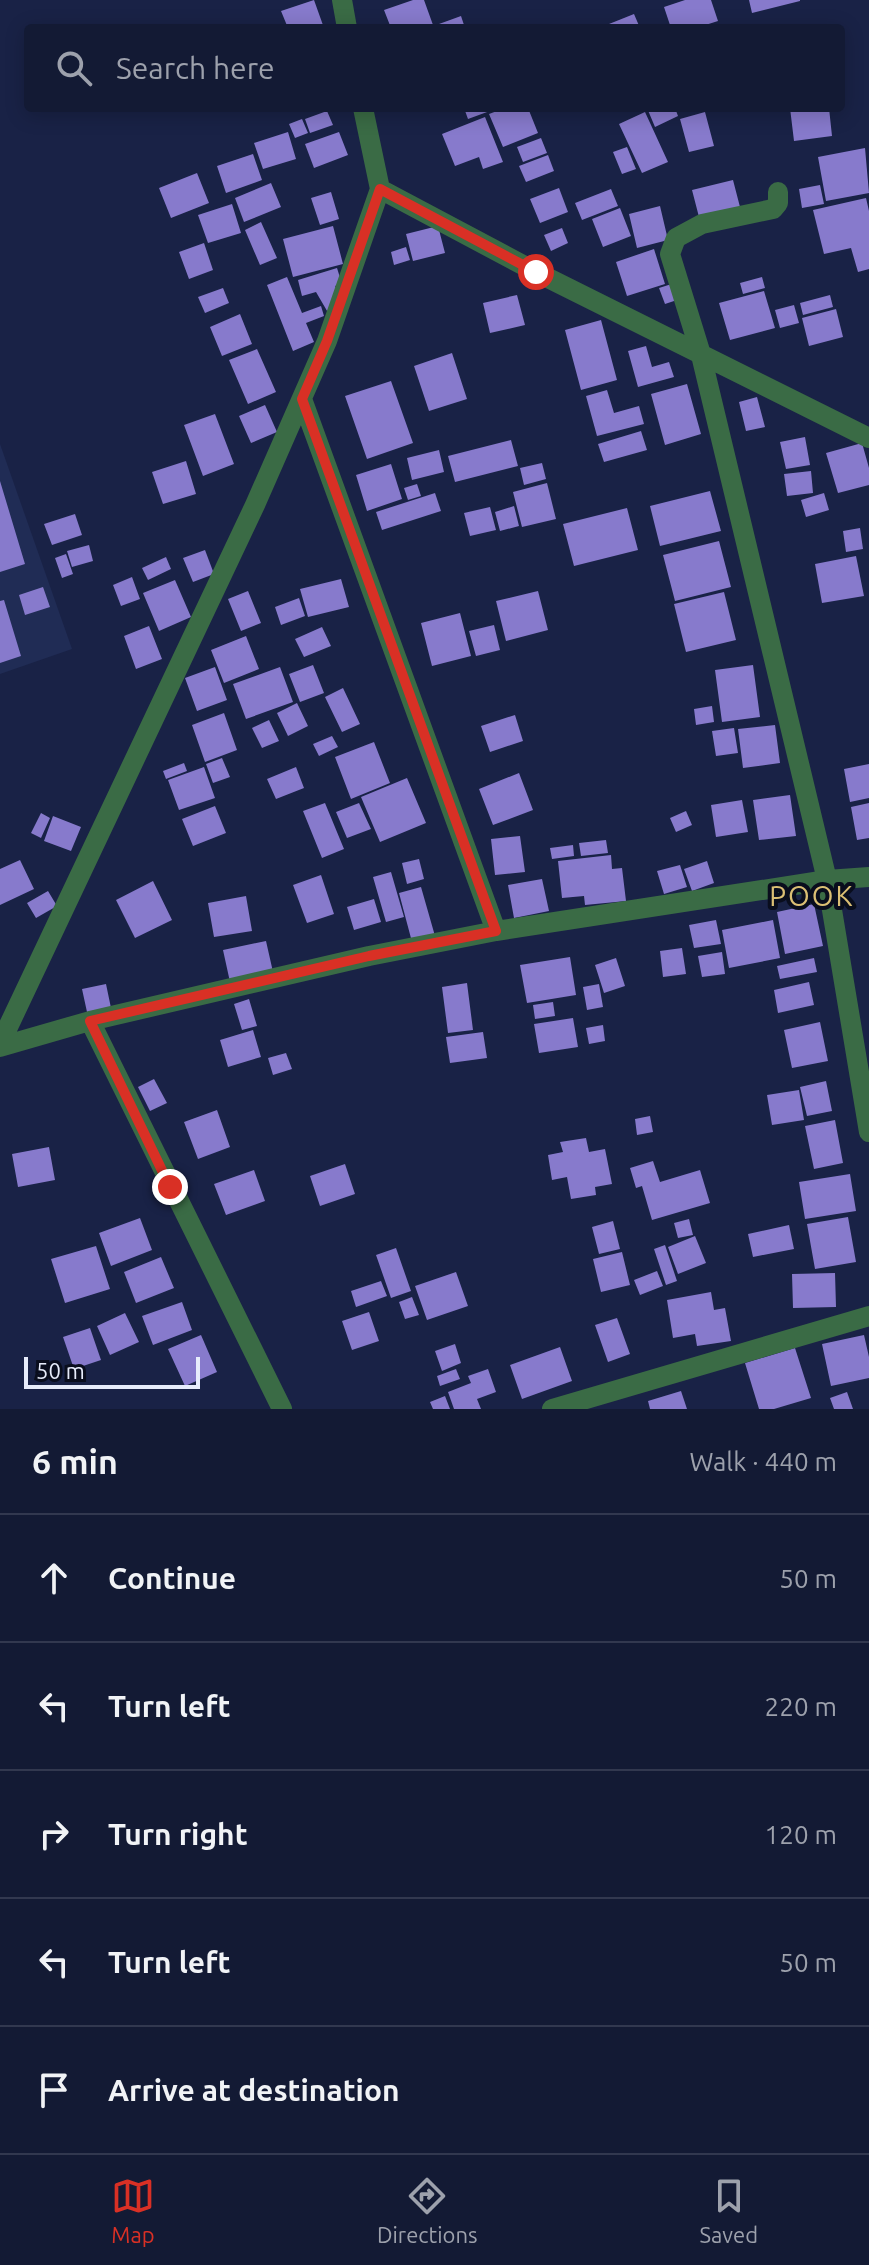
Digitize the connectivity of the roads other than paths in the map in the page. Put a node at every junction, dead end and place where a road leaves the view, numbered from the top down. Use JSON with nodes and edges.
{"nodes":[{"id":1,"x":342,"y":0,"type":"edge"},
{"id":2,"x":346,"y":24,"type":"edge"},
{"id":3,"x":364,"y":112,"type":"edge"},
{"id":4,"x":380,"y":189,"type":"junction"},
{"id":5,"x":778,"y":192,"type":"dead end"},
{"id":6,"x":700,"y":351,"type":"junction"},
{"id":7,"x":302,"y":399,"type":"junction"},
{"id":8,"x":869,"y":438,"type":"edge"},
{"id":9,"x":869,"y":877,"type":"edge"},
{"id":10,"x":827,"y":880,"type":"junction"},
{"id":11,"x":496,"y":931,"type":"junction"},
{"id":12,"x":90,"y":1021,"type":"junction"},
{"id":13,"x":0,"y":1046,"type":"edge"},
{"id":14,"x":869,"y":1132,"type":"edge"},
{"id":15,"x":869,"y":1316,"type":"edge"},
{"id":16,"x":282,"y":1409,"type":"edge"},
{"id":17,"x":552,"y":1409,"type":"edge"}],
"edges":[{"from":1,"to":2,"type":"street"},
{"from":3,"to":4,"type":"street"},
{"from":4,"to":6,"type":"street"},
{"from":4,"to":7,"type":"street"},
{"from":5,"to":6,"type":"street"},
{"from":6,"to":8,"type":"street"},
{"from":6,"to":10,"type":"street"},
{"from":7,"to":11,"type":"street"},
{"from":7,"to":13,"type":"street"},
{"from":9,"to":10,"type":"street"},
{"from":10,"to":11,"type":"street"},
{"from":10,"to":14,"type":"street"},
{"from":11,"to":12,"type":"street"},
{"from":12,"to":13,"type":"street"},
{"from":12,"to":16,"type":"street"},
{"from":15,"to":17,"type":"street"}]}
